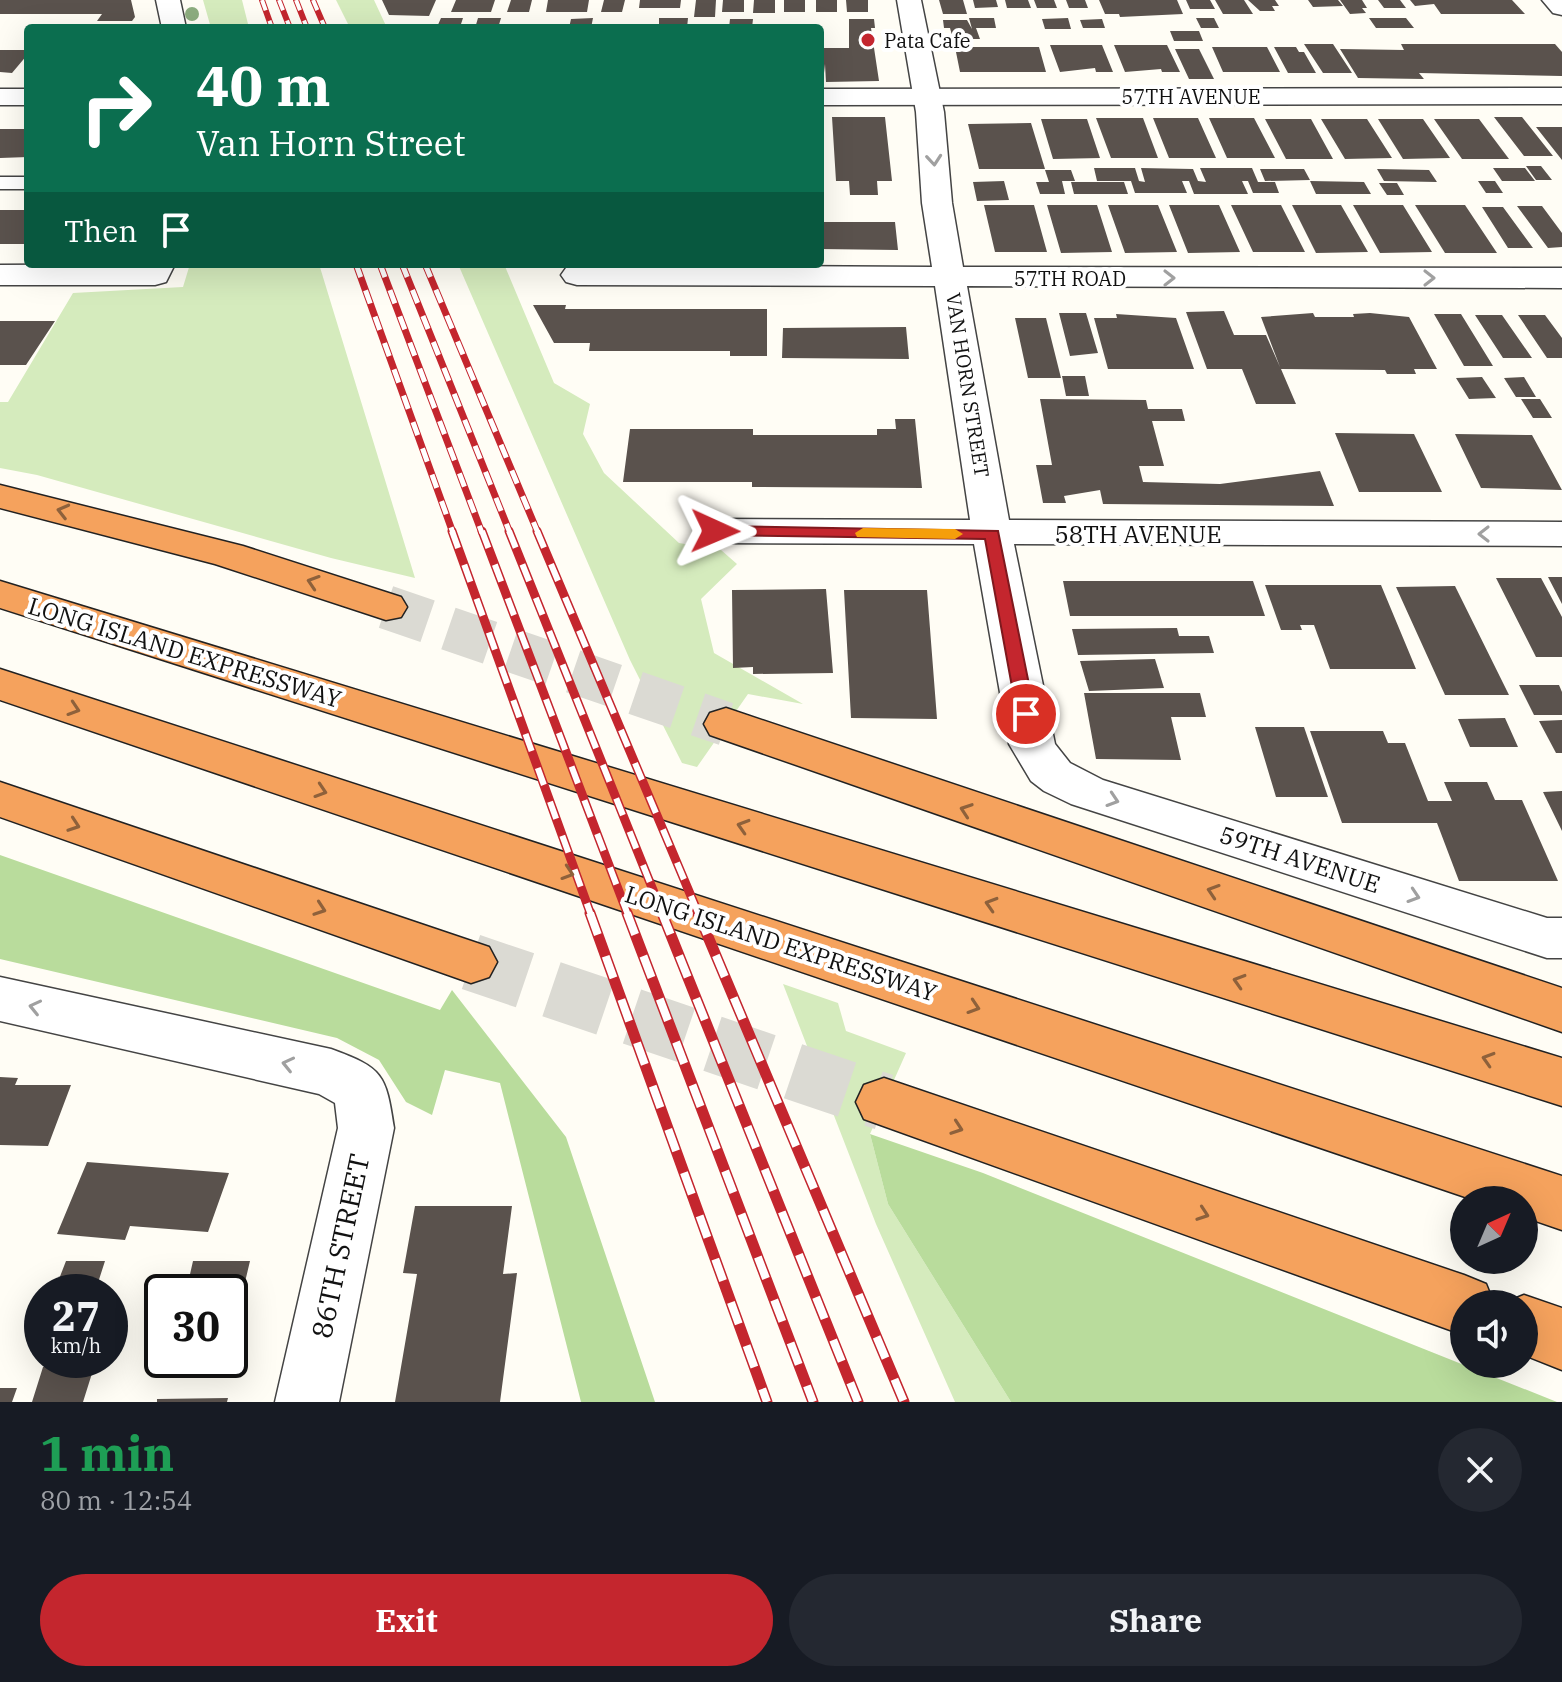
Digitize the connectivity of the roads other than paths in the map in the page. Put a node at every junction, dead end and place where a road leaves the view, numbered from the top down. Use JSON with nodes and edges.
{"nodes":[{"id":1,"x":168,"y":0,"type":"edge"},
{"id":2,"x":909,"y":0,"type":"edge"},
{"id":3,"x":1554,"y":0,"type":"edge"},
{"id":4,"x":1562,"y":8,"type":"edge"},
{"id":5,"x":173,"y":24,"type":"edge"},
{"id":6,"x":1562,"y":96,"type":"edge"},
{"id":7,"x":0,"y":97,"type":"edge"},
{"id":8,"x":24,"y":97,"type":"edge"},
{"id":9,"x":824,"y":97,"type":"edge"},
{"id":10,"x":926,"y":97,"type":"junction"},
{"id":11,"x":0,"y":183,"type":"edge"},
{"id":12,"x":24,"y":183,"type":"edge"},
{"id":13,"x":157,"y":269,"type":"edge"},
{"id":14,"x":0,"y":275,"type":"edge"},
{"id":15,"x":577,"y":275,"type":"dead end"},
{"id":16,"x":951,"y":277,"type":"junction"},
{"id":17,"x":1562,"y":278,"type":"edge"},
{"id":18,"x":0,"y":496,"type":"edge"},
{"id":19,"x":715,"y":531,"type":"dead end"},
{"id":20,"x":992,"y":534,"type":"junction"},
{"id":21,"x":1562,"y":534,"type":"edge"},
{"id":22,"x":0,"y":594,"type":"edge"},
{"id":23,"x":386,"y":607,"type":"tunnel mouth"},
{"id":24,"x":0,"y":684,"type":"edge"},
{"id":25,"x":726,"y":724,"type":"tunnel mouth"},
{"id":26,"x":1043,"y":767,"type":"joint"},
{"id":27,"x":0,"y":799,"type":"edge"},
{"id":28,"x":1562,"y":938,"type":"edge"},
{"id":29,"x":1367,"y":940,"type":"junction"},
{"id":30,"x":471,"y":962,"type":"tunnel mouth"},
{"id":31,"x":1562,"y":991,"type":"edge"},
{"id":32,"x":0,"y":999,"type":"edge"},
{"id":33,"x":1562,"y":1010,"type":"edge"},
{"id":34,"x":1562,"y":1082,"type":"edge"},
{"id":35,"x":884,"y":1102,"type":"tunnel mouth"},
{"id":36,"x":1562,"y":1203,"type":"edge"},
{"id":37,"x":1450,"y":1300,"type":"edge"},
{"id":38,"x":1538,"y":1330,"type":"edge"},
{"id":39,"x":1562,"y":1339,"type":"edge"},
{"id":40,"x":307,"y":1402,"type":"edge"}],
"edges":[{"from":1,"to":5,"type":"street"},
{"from":2,"to":10,"type":"street","name":"VAN HORN STREET"},
{"from":3,"to":4,"type":"street"},
{"from":6,"to":10,"type":"street","name":"57TH AVENUE"},
{"from":7,"to":8,"type":"street"},
{"from":9,"to":10,"type":"street","name":"57TH AVENUE"},
{"from":10,"to":16,"type":"street","name":"VAN HORN STREET","one_way":true},
{"from":11,"to":12,"type":"lane"},
{"from":13,"to":14,"type":"street"},
{"from":15,"to":16,"type":"street","name":"57TH ROAD"},
{"from":16,"to":17,"type":"street","name":"57TH ROAD","one_way":true},
{"from":16,"to":20,"type":"street","name":"VAN HORN STREET"},
{"from":23,"to":18,"type":"highway","one_way":true},
{"from":19,"to":20,"type":"street","name":"58TH AVENUE"},
{"from":21,"to":20,"type":"street","name":"58TH AVENUE","one_way":true},
{"from":20,"to":26,"type":"street","name":"VAN HORN STREET"},
{"from":34,"to":22,"type":"highway","name":"LONG ISLAND EXPRESSWAY","one_way":true},
{"from":24,"to":36,"type":"highway","name":"LONG ISLAND EXPRESSWAY","one_way":true},
{"from":29,"to":25,"type":"highway","one_way":true},
{"from":26,"to":28,"type":"street","name":"59TH AVENUE","one_way":true},
{"from":27,"to":30,"type":"highway","one_way":true},
{"from":29,"to":31,"type":"highway"},
{"from":29,"to":33,"type":"highway"},
{"from":40,"to":32,"type":"street","name":"86TH STREET","one_way":true},
{"from":35,"to":37,"type":"highway","one_way":true},
{"from":38,"to":39,"type":"highway"}]}
